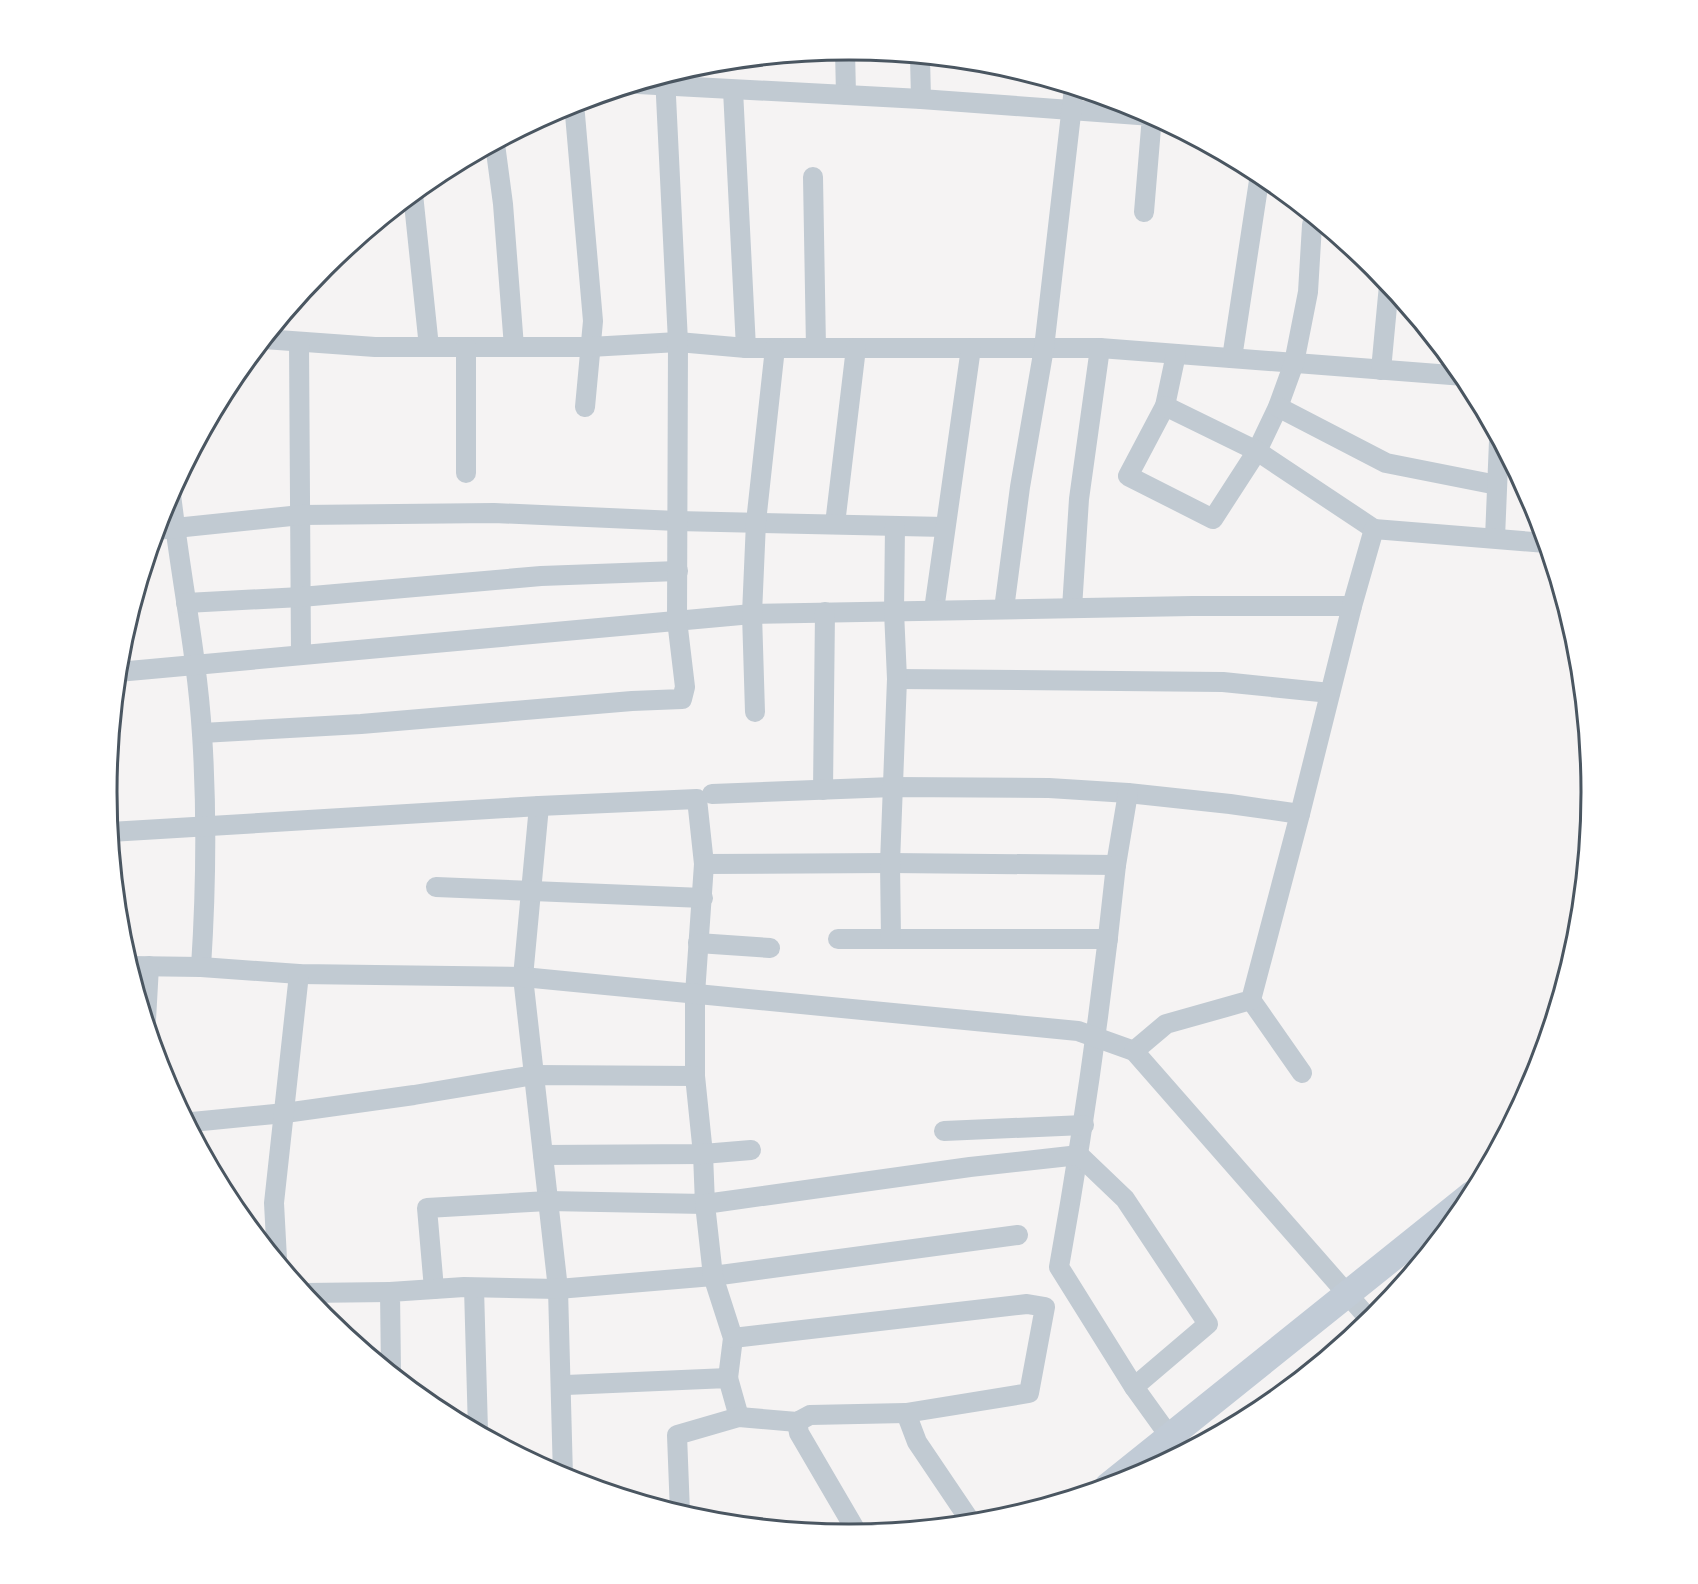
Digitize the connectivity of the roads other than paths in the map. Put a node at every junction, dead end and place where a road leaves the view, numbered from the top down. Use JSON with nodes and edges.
{"nodes":[{"id":1,"x":845,"y":60,"type":"edge"},
{"id":2,"x":920,"y":64,"type":"edge"},
{"id":3,"x":673,"y":82,"type":"edge"},
{"id":4,"x":665,"y":84,"type":"edge"},
{"id":5,"x":734,"y":90,"type":"junction"},
{"id":6,"x":846,"y":95,"type":"junction"},
{"id":7,"x":1073,"y":96,"type":"edge"},
{"id":8,"x":921,"y":99,"type":"junction"},
{"id":9,"x":1071,"y":111,"type":"junction"},
{"id":10,"x":575,"y":114,"type":"edge"},
{"id":11,"x":1125,"y":114,"type":"edge"},
{"id":12,"x":1151,"y":126,"type":"edge"},
{"id":13,"x":496,"y":151,"type":"edge"},
{"id":14,"x":813,"y":177,"type":"dead end"},
{"id":15,"x":1258,"y":185,"type":"edge"},
{"id":16,"x":414,"y":203,"type":"edge"},
{"id":17,"x":1144,"y":212,"type":"dead end"},
{"id":18,"x":1312,"y":225,"type":"dead end"},
{"id":19,"x":1388,"y":297,"type":"edge"},
{"id":20,"x":273,"y":340,"type":"edge"},
{"id":21,"x":299,"y":342,"type":"junction"},
{"id":22,"x":678,"y":342,"type":"junction"},
{"id":23,"x":429,"y":347,"type":"junction"},
{"id":24,"x":466,"y":347,"type":"junction"},
{"id":25,"x":514,"y":347,"type":"junction"},
{"id":26,"x":590,"y":348,"type":"junction"},
{"id":27,"x":746,"y":348,"type":"junction"},
{"id":28,"x":775,"y":348,"type":"junction"},
{"id":29,"x":816,"y":348,"type":"junction"},
{"id":30,"x":856,"y":348,"type":"junction"},
{"id":31,"x":971,"y":348,"type":"junction"},
{"id":32,"x":1044,"y":348,"type":"junction"},
{"id":33,"x":1100,"y":348,"type":"junction"},
{"id":34,"x":1176,"y":354,"type":"junction"},
{"id":35,"x":1232,"y":358,"type":"junction"},
{"id":36,"x":1294,"y":363,"type":"junction"},
{"id":37,"x":1381,"y":370,"type":"junction"},
{"id":38,"x":1449,"y":373,"type":"edge"},
{"id":39,"x":1165,"y":406,"type":"junction"},
{"id":40,"x":585,"y":407,"type":"dead end"},
{"id":41,"x":1278,"y":407,"type":"junction"},
{"id":42,"x":1257,"y":452,"type":"junction"},
{"id":43,"x":1498,"y":454,"type":"edge"},
{"id":44,"x":466,"y":472,"type":"dead end"},
{"id":45,"x":1497,"y":485,"type":"junction"},
{"id":46,"x":301,"y":515,"type":"junction"},
{"id":47,"x":677,"y":521,"type":"junction"},
{"id":48,"x":756,"y":522,"type":"junction"},
{"id":49,"x":836,"y":524,"type":"junction"},
{"id":50,"x":896,"y":525,"type":"junction"},
{"id":51,"x":945,"y":526,"type":"junction"},
{"id":52,"x":166,"y":529,"type":"edge"},
{"id":53,"x":1374,"y":529,"type":"junction"},
{"id":54,"x":1495,"y":538,"type":"junction"},
{"id":55,"x":1536,"y":542,"type":"edge"},
{"id":56,"x":678,"y":571,"type":"junction"},
{"id":57,"x":301,"y":597,"type":"junction"},
{"id":58,"x":186,"y":603,"type":"junction"},
{"id":59,"x":1352,"y":606,"type":"junction"},
{"id":60,"x":1072,"y":608,"type":"junction"},
{"id":61,"x":1004,"y":609,"type":"junction"},
{"id":62,"x":934,"y":610,"type":"junction"},
{"id":63,"x":894,"y":611,"type":"junction"},
{"id":64,"x":825,"y":612,"type":"junction"},
{"id":65,"x":753,"y":614,"type":"junction"},
{"id":66,"x":677,"y":620,"type":"junction"},
{"id":67,"x":301,"y":654,"type":"junction"},
{"id":68,"x":195,"y":664,"type":"junction"},
{"id":69,"x":127,"y":671,"type":"edge"},
{"id":70,"x":897,"y":679,"type":"junction"},
{"id":71,"x":1330,"y":693,"type":"junction"},
{"id":72,"x":755,"y":712,"type":"dead end"},
{"id":73,"x":202,"y":733,"type":"junction"},
{"id":74,"x":893,"y":787,"type":"junction"},
{"id":75,"x":823,"y":790,"type":"junction"},
{"id":76,"x":1128,"y":793,"type":"junction"},
{"id":77,"x":712,"y":794,"type":"dead end"},
{"id":78,"x":539,"y":806,"type":"junction"},
{"id":79,"x":1300,"y":814,"type":"junction"},
{"id":80,"x":204,"y":827,"type":"junction"},
{"id":81,"x":119,"y":832,"type":"edge"},
{"id":82,"x":890,"y":863,"type":"junction"},
{"id":83,"x":704,"y":864,"type":"junction"},
{"id":84,"x":1116,"y":865,"type":"junction"},
{"id":85,"x":436,"y":887,"type":"dead end"},
{"id":86,"x":532,"y":891,"type":"junction"},
{"id":87,"x":703,"y":898,"type":"junction"},
{"id":88,"x":838,"y":939,"type":"dead end"},
{"id":89,"x":891,"y":939,"type":"junction"},
{"id":90,"x":1108,"y":939,"type":"junction"},
{"id":91,"x":698,"y":943,"type":"junction"},
{"id":92,"x":771,"y":948,"type":"dead end"},
{"id":93,"x":138,"y":966,"type":"edge"},
{"id":94,"x":149,"y":966,"type":"junction"},
{"id":95,"x":201,"y":967,"type":"junction"},
{"id":96,"x":299,"y":974,"type":"junction"},
{"id":97,"x":523,"y":977,"type":"junction"},
{"id":98,"x":695,"y":993,"type":"junction"},
{"id":99,"x":147,"y":998,"type":"edge"},
{"id":100,"x":1251,"y":1000,"type":"junction"},
{"id":101,"x":1096,"y":1037,"type":"junction"},
{"id":102,"x":1134,"y":1051,"type":"junction"},
{"id":103,"x":1302,"y":1073,"type":"dead end"},
{"id":104,"x":534,"y":1075,"type":"junction"},
{"id":105,"x":695,"y":1076,"type":"junction"},
{"id":106,"x":285,"y":1113,"type":"junction"},
{"id":107,"x":195,"y":1122,"type":"edge"},
{"id":108,"x":1084,"y":1125,"type":"junction"},
{"id":109,"x":944,"y":1131,"type":"dead end"},
{"id":110,"x":752,"y":1150,"type":"dead end"},
{"id":111,"x":703,"y":1154,"type":"junction"},
{"id":112,"x":543,"y":1155,"type":"junction"},
{"id":113,"x":1079,"y":1155,"type":"junction"},
{"id":114,"x":548,"y":1201,"type":"junction"},
{"id":115,"x":705,"y":1204,"type":"junction"},
{"id":116,"x":1448,"y":1213,"type":"edge"},
{"id":117,"x":1018,"y":1235,"type":"dead end"},
{"id":118,"x":276,"y":1248,"type":"edge"},
{"id":119,"x":713,"y":1276,"type":"junction"},
{"id":120,"x":474,"y":1288,"type":"junction"},
{"id":121,"x":434,"y":1289,"type":"junction"},
{"id":122,"x":558,"y":1289,"type":"junction"},
{"id":123,"x":390,"y":1292,"type":"junction"},
{"id":124,"x":315,"y":1293,"type":"edge"},
{"id":125,"x":1346,"y":1294,"type":"junction"},
{"id":126,"x":1364,"y":1313,"type":"edge"},
{"id":127,"x":733,"y":1338,"type":"junction"},
{"id":128,"x":391,"y":1363,"type":"edge"},
{"id":129,"x":728,"y":1378,"type":"junction"},
{"id":130,"x":566,"y":1385,"type":"dead end"},
{"id":131,"x":1134,"y":1387,"type":"junction"},
{"id":132,"x":906,"y":1413,"type":"junction"},
{"id":133,"x":739,"y":1417,"type":"junction"},
{"id":134,"x":797,"y":1422,"type":"junction"},
{"id":135,"x":478,"y":1423,"type":"edge"},
{"id":136,"x":1170,"y":1437,"type":"junction"},
{"id":137,"x":1144,"y":1461,"type":"edge"},
{"id":138,"x":563,"y":1465,"type":"edge"},
{"id":139,"x":680,"y":1504,"type":"edge"},
{"id":140,"x":967,"y":1514,"type":"edge"},
{"id":141,"x":852,"y":1524,"type":"edge"}],
"edges":[{"from":1,"to":6,"type":"street"},
{"from":2,"to":8,"type":"street"},
{"from":3,"to":5,"type":"street"},
{"from":4,"to":22,"type":"street"},
{"from":5,"to":6,"type":"street"},
{"from":5,"to":27,"type":"street"},
{"from":6,"to":8,"type":"street"},
{"from":7,"to":9,"type":"street"},
{"from":8,"to":9,"type":"street"},
{"from":9,"to":11,"type":"street"},
{"from":9,"to":32,"type":"street"},
{"from":10,"to":26,"type":"street"},
{"from":12,"to":17,"type":"street"},
{"from":13,"to":25,"type":"street"},
{"from":14,"to":29,"type":"street"},
{"from":15,"to":35,"type":"street"},
{"from":16,"to":23,"type":"street"},
{"from":18,"to":36,"type":"street"},
{"from":19,"to":37,"type":"street"},
{"from":20,"to":21,"type":"street"},
{"from":21,"to":23,"type":"street"},
{"from":21,"to":46,"type":"street"},
{"from":22,"to":26,"type":"street"},
{"from":22,"to":27,"type":"street"},
{"from":22,"to":47,"type":"street"},
{"from":23,"to":24,"type":"street"},
{"from":24,"to":25,"type":"street"},
{"from":24,"to":44,"type":"street"},
{"from":25,"to":26,"type":"street"},
{"from":26,"to":40,"type":"street"},
{"from":27,"to":28,"type":"street"},
{"from":28,"to":29,"type":"street"},
{"from":28,"to":48,"type":"street"},
{"from":29,"to":30,"type":"street"},
{"from":30,"to":31,"type":"street"},
{"from":30,"to":49,"type":"street"},
{"from":31,"to":32,"type":"street"},
{"from":31,"to":51,"type":"street"},
{"from":32,"to":33,"type":"street"},
{"from":32,"to":61,"type":"street"},
{"from":33,"to":34,"type":"street"},
{"from":33,"to":60,"type":"street"},
{"from":34,"to":35,"type":"street"},
{"from":34,"to":39,"type":"street"},
{"from":35,"to":36,"type":"street"},
{"from":36,"to":37,"type":"street"},
{"from":36,"to":41,"type":"street"},
{"from":37,"to":38,"type":"street"},
{"from":39,"to":42,"type":"street"},
{"from":39,"to":42,"type":"street"},
{"from":41,"to":42,"type":"street"},
{"from":41,"to":45,"type":"street"},
{"from":42,"to":53,"type":"street"},
{"from":43,"to":45,"type":"street"},
{"from":45,"to":54,"type":"street"},
{"from":46,"to":47,"type":"street"},
{"from":46,"to":52,"type":"street"},
{"from":46,"to":57,"type":"street"},
{"from":47,"to":48,"type":"street"},
{"from":47,"to":56,"type":"street"},
{"from":48,"to":49,"type":"street"},
{"from":48,"to":65,"type":"street"},
{"from":49,"to":50,"type":"street"},
{"from":50,"to":51,"type":"street"},
{"from":50,"to":63,"type":"street"},
{"from":51,"to":62,"type":"street"},
{"from":52,"to":58,"type":"street"},
{"from":53,"to":54,"type":"street"},
{"from":53,"to":59,"type":"street"},
{"from":54,"to":55,"type":"street"},
{"from":56,"to":57,"type":"street"},
{"from":56,"to":66,"type":"street"},
{"from":57,"to":58,"type":"street"},
{"from":57,"to":67,"type":"street"},
{"from":58,"to":68,"type":"street"},
{"from":59,"to":60,"type":"street"},
{"from":59,"to":71,"type":"street"},
{"from":60,"to":61,"type":"street"},
{"from":61,"to":62,"type":"street"},
{"from":62,"to":63,"type":"street"},
{"from":63,"to":64,"type":"street"},
{"from":63,"to":70,"type":"street"},
{"from":64,"to":65,"type":"street"},
{"from":64,"to":75,"type":"street"},
{"from":65,"to":66,"type":"street"},
{"from":65,"to":72,"type":"street"},
{"from":66,"to":67,"type":"street"},
{"from":66,"to":73,"type":"street"},
{"from":67,"to":68,"type":"street"},
{"from":68,"to":69,"type":"street"},
{"from":68,"to":73,"type":"street"},
{"from":70,"to":71,"type":"street"},
{"from":70,"to":74,"type":"street"},
{"from":71,"to":79,"type":"street"},
{"from":73,"to":80,"type":"street"},
{"from":74,"to":75,"type":"street"},
{"from":74,"to":76,"type":"street"},
{"from":74,"to":82,"type":"street"},
{"from":75,"to":77,"type":"street"},
{"from":76,"to":79,"type":"street"},
{"from":76,"to":84,"type":"street"},
{"from":78,"to":80,"type":"street"},
{"from":78,"to":83,"type":"street"},
{"from":78,"to":86,"type":"street"},
{"from":79,"to":100,"type":"street"},
{"from":80,"to":81,"type":"street"},
{"from":80,"to":95,"type":"street"},
{"from":82,"to":83,"type":"street"},
{"from":82,"to":84,"type":"street"},
{"from":82,"to":89,"type":"street"},
{"from":83,"to":87,"type":"street"},
{"from":84,"to":90,"type":"street"},
{"from":85,"to":86,"type":"street"},
{"from":86,"to":87,"type":"street"},
{"from":86,"to":97,"type":"street"},
{"from":87,"to":91,"type":"street"},
{"from":88,"to":89,"type":"street"},
{"from":89,"to":90,"type":"street"},
{"from":90,"to":101,"type":"street"},
{"from":91,"to":92,"type":"street"},
{"from":91,"to":98,"type":"street"},
{"from":93,"to":94,"type":"street"},
{"from":94,"to":95,"type":"street"},
{"from":94,"to":99,"type":"street"},
{"from":95,"to":96,"type":"street"},
{"from":96,"to":97,"type":"street"},
{"from":96,"to":106,"type":"street"},
{"from":97,"to":98,"type":"street"},
{"from":97,"to":104,"type":"street"},
{"from":98,"to":101,"type":"street"},
{"from":98,"to":105,"type":"street"},
{"from":100,"to":102,"type":"street"},
{"from":100,"to":103,"type":"street"},
{"from":101,"to":102,"type":"street"},
{"from":101,"to":108,"type":"street"},
{"from":102,"to":125,"type":"street"},
{"from":104,"to":105,"type":"street"},
{"from":104,"to":106,"type":"street"},
{"from":104,"to":112,"type":"street"},
{"from":105,"to":111,"type":"street"},
{"from":106,"to":107,"type":"street"},
{"from":106,"to":118,"type":"street"},
{"from":108,"to":109,"type":"street"},
{"from":108,"to":113,"type":"street"},
{"from":110,"to":111,"type":"street"},
{"from":111,"to":112,"type":"street"},
{"from":111,"to":115,"type":"street"},
{"from":112,"to":114,"type":"street"},
{"from":113,"to":115,"type":"street"},
{"from":113,"to":131,"type":"street"},
{"from":113,"to":131,"type":"street"},
{"from":114,"to":115,"type":"street"},
{"from":114,"to":121,"type":"street"},
{"from":114,"to":122,"type":"street"},
{"from":115,"to":119,"type":"street"},
{"from":116,"to":125,"type":"street"},
{"from":117,"to":119,"type":"street"},
{"from":119,"to":122,"type":"street"},
{"from":119,"to":127,"type":"street"},
{"from":120,"to":121,"type":"street"},
{"from":120,"to":122,"type":"street"},
{"from":120,"to":135,"type":"street"},
{"from":121,"to":123,"type":"street"},
{"from":122,"to":138,"type":"street"},
{"from":123,"to":124,"type":"street"},
{"from":123,"to":128,"type":"street"},
{"from":125,"to":126,"type":"street"},
{"from":125,"to":136,"type":"street"},
{"from":127,"to":129,"type":"street"},
{"from":127,"to":132,"type":"street"},
{"from":129,"to":130,"type":"street"},
{"from":129,"to":133,"type":"street"},
{"from":131,"to":136,"type":"street"},
{"from":132,"to":134,"type":"street"},
{"from":132,"to":140,"type":"street"},
{"from":133,"to":134,"type":"street"},
{"from":133,"to":139,"type":"street"},
{"from":134,"to":141,"type":"street"},
{"from":136,"to":137,"type":"street"}]}
